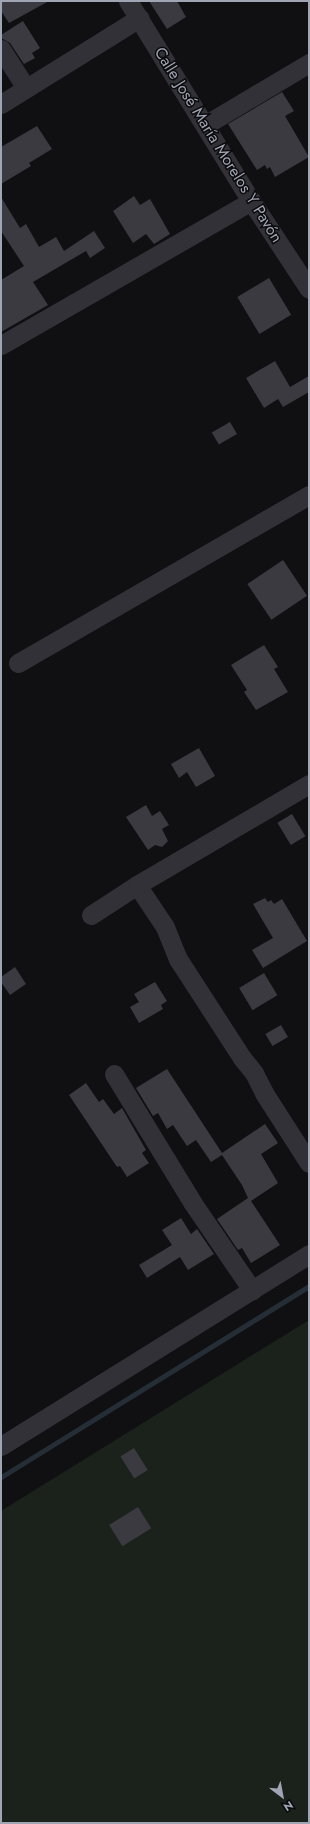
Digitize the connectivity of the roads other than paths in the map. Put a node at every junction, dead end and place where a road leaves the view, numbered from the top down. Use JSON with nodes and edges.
{"nodes":[{"id":1,"x":128,"y":1,"type":"edge"},
{"id":2,"x":139,"y":18,"type":"junction"},
{"id":3,"x":1,"y":49,"type":"edge"},
{"id":4,"x":309,"y":63,"type":"edge"},
{"id":5,"x":26,"y":88,"type":"junction"},
{"id":6,"x":1,"y":104,"type":"edge"},
{"id":7,"x":205,"y":125,"type":"junction"},
{"id":8,"x":251,"y":201,"type":"junction"},
{"id":9,"x":309,"y":289,"type":"edge"},
{"id":10,"x":1,"y":345,"type":"edge"},
{"id":11,"x":309,"y":495,"type":"edge"},
{"id":12,"x":18,"y":663,"type":"dead end"},
{"id":13,"x":309,"y":784,"type":"edge"},
{"id":14,"x":137,"y":885,"type":"junction"},
{"id":15,"x":91,"y":915,"type":"dead end"},
{"id":16,"x":114,"y":1074,"type":"dead end"},
{"id":17,"x":309,"y":1162,"type":"edge"},
{"id":18,"x":309,"y":1254,"type":"edge"},
{"id":19,"x":252,"y":1290,"type":"junction"},
{"id":20,"x":1,"y":1446,"type":"edge"}],
"edges":[{"from":1,"to":2,"type":"street","name":"Calle José María Morelos Y Pavón"},
{"from":2,"to":5,"type":"street"},
{"from":2,"to":7,"type":"street","name":"Calle José María Morelos Y Pavón"},
{"from":3,"to":5,"type":"street"},
{"from":4,"to":7,"type":"street"},
{"from":5,"to":6,"type":"street"},
{"from":7,"to":8,"type":"street","name":"Calle José María Morelos Y Pavón"},
{"from":8,"to":9,"type":"street","name":"Calle José María Morelos Y Pavón"},
{"from":8,"to":10,"type":"street"},
{"from":11,"to":12,"type":"street"},
{"from":13,"to":14,"type":"street"},
{"from":14,"to":15,"type":"street"},
{"from":14,"to":17,"type":"street"},
{"from":16,"to":19,"type":"street"},
{"from":18,"to":19,"type":"street"},
{"from":19,"to":20,"type":"street"}]}
